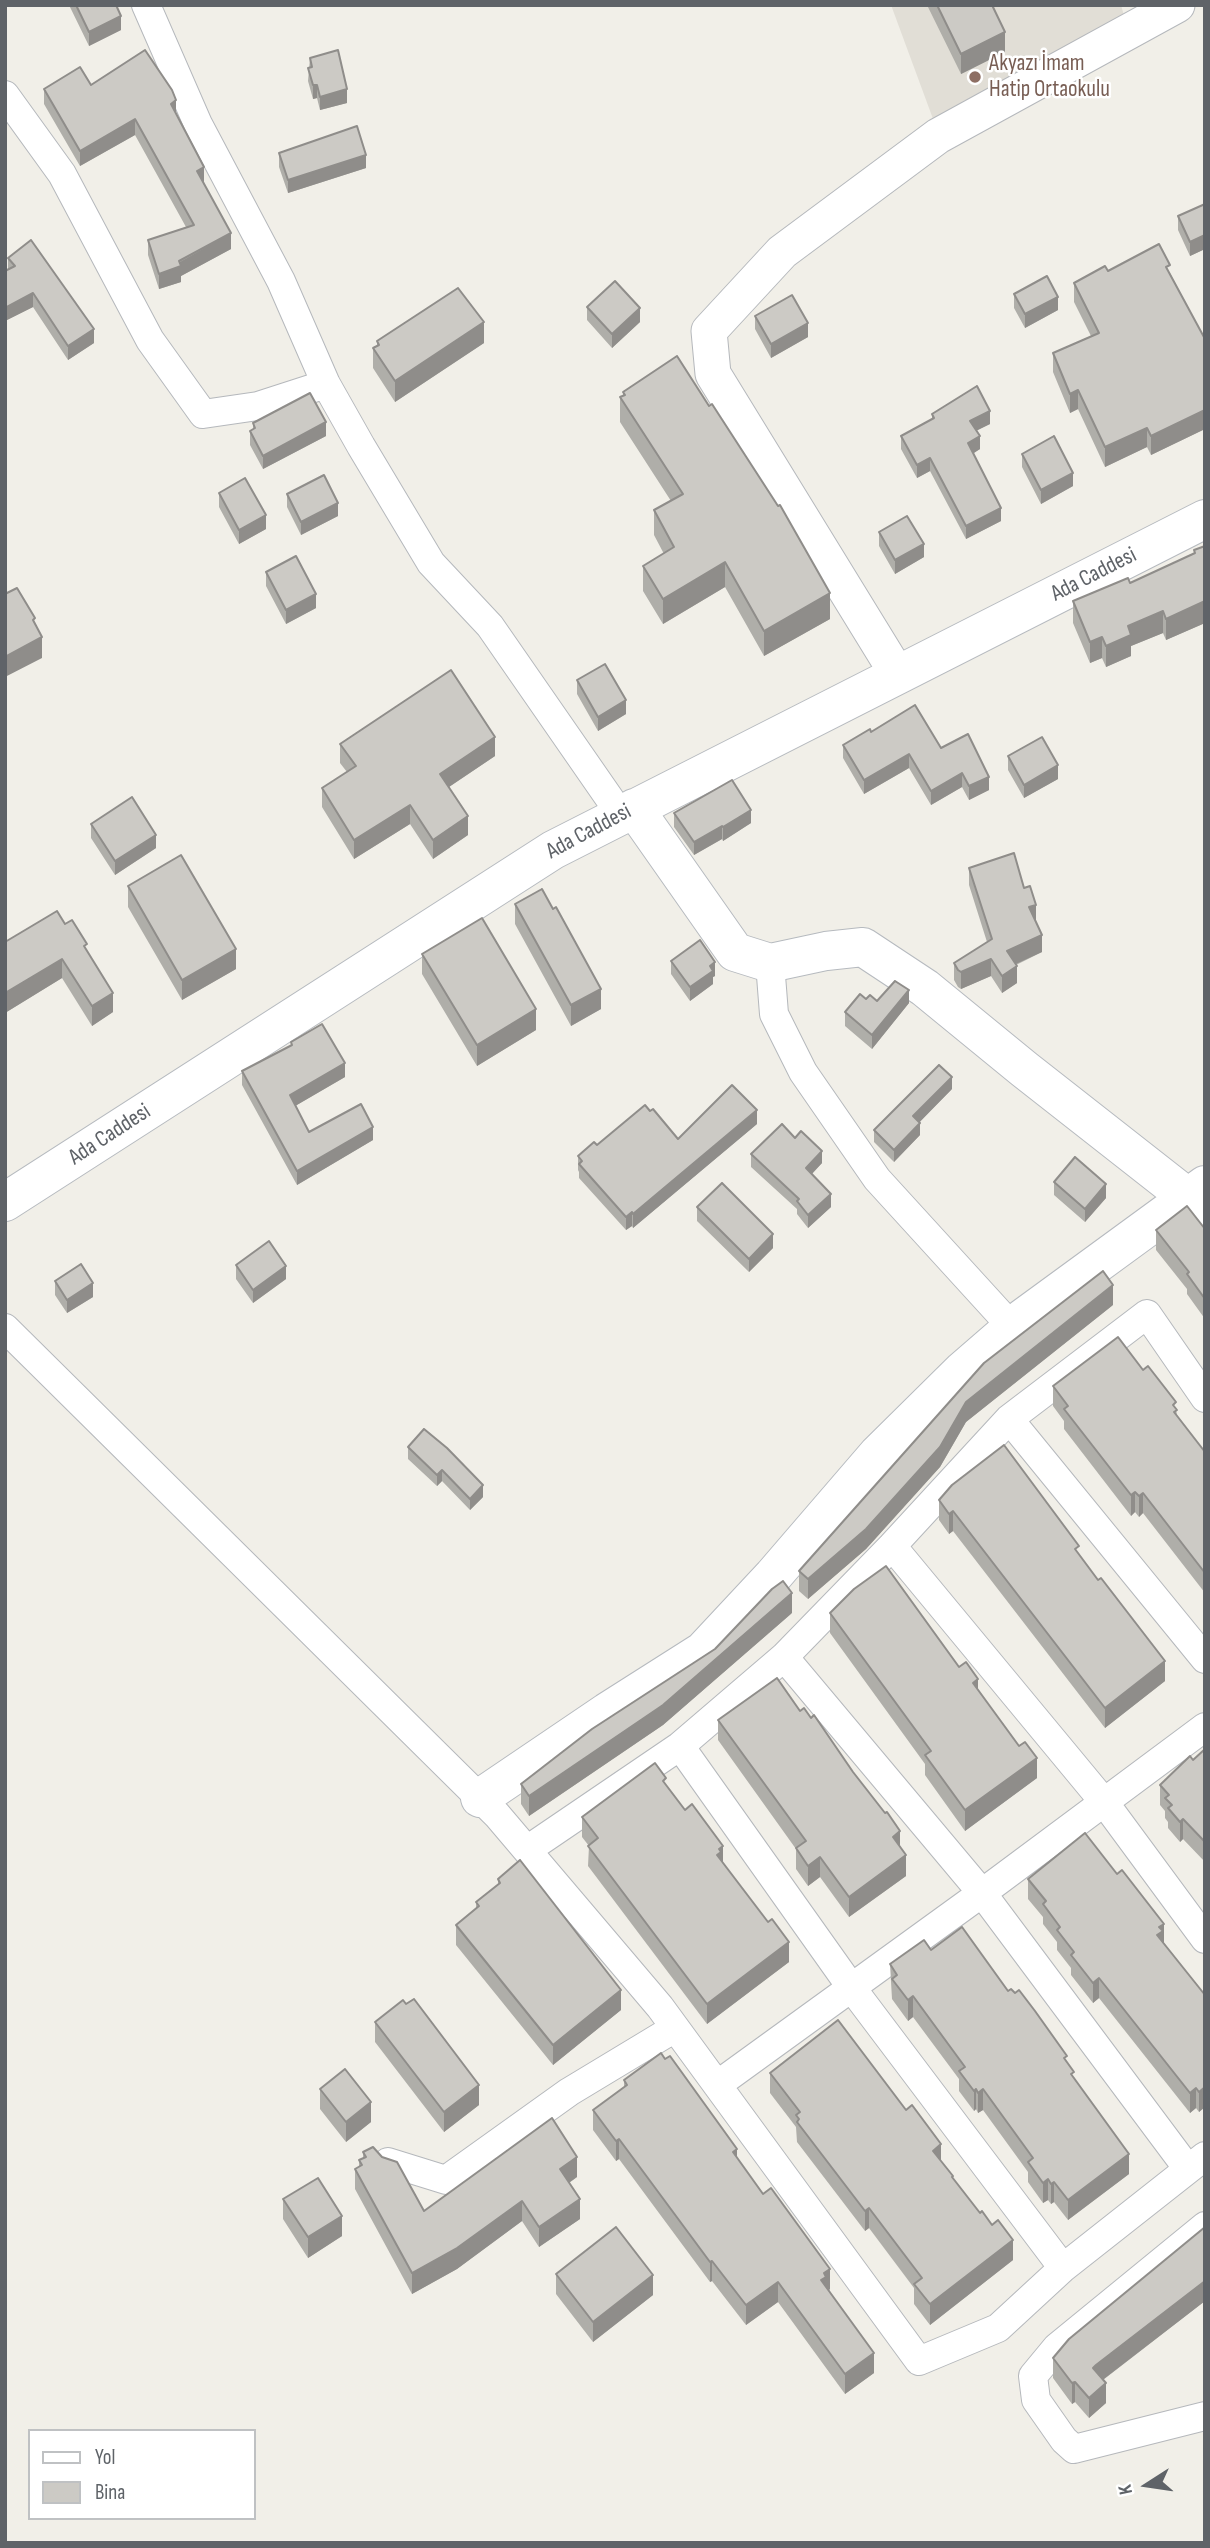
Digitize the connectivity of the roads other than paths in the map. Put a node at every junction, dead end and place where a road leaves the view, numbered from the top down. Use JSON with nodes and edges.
{"nodes":[{"id":1,"x":146,"y":5,"type":"edge"},
{"id":2,"x":1177,"y":5,"type":"edge"},
{"id":3,"x":5,"y":95,"type":"edge"},
{"id":4,"x":326,"y":384,"type":"junction"},
{"id":5,"x":1205,"y":519,"type":"edge"},
{"id":6,"x":898,"y":675,"type":"junction"},
{"id":7,"x":627,"y":812,"type":"junction"},
{"id":8,"x":769,"y":962,"type":"junction"},
{"id":9,"x":1200,"y":1198,"type":"edge"},
{"id":10,"x":5,"y":1202,"type":"edge"},
{"id":11,"x":1012,"y":1327,"type":"junction"},
{"id":12,"x":5,"y":1328,"type":"edge"},
{"id":13,"x":1205,"y":1398,"type":"edge"},
{"id":14,"x":1009,"y":1419,"type":"junction"},
{"id":15,"x":892,"y":1546,"type":"junction"},
{"id":16,"x":784,"y":1657,"type":"junction"},
{"id":17,"x":1205,"y":1659,"type":"edge"},
{"id":18,"x":1205,"y":1727,"type":"edge"},
{"id":19,"x":680,"y":1746,"type":"junction"},
{"id":20,"x":480,"y":1798,"type":"junction"},
{"id":21,"x":1104,"y":1802,"type":"junction"},
{"id":22,"x":527,"y":1850,"type":"junction"},
{"id":23,"x":982,"y":1893,"type":"junction"},
{"id":24,"x":1205,"y":1939,"type":"edge"},
{"id":25,"x":851,"y":1987,"type":"junction"},
{"id":26,"x":675,"y":2028,"type":"junction"},
{"id":27,"x":717,"y":2085,"type":"junction"},
{"id":28,"x":387,"y":2162,"type":"edge"},
{"id":29,"x":1196,"y":2163,"type":"edge"},
{"id":30,"x":1205,"y":2226,"type":"edge"},
{"id":31,"x":1063,"y":2268,"type":"junction"},
{"id":32,"x":1205,"y":2416,"type":"edge"}],
"edges":[{"from":1,"to":4,"type":"street"},
{"from":2,"to":6,"type":"street"},
{"from":3,"to":4,"type":"street"},
{"from":4,"to":7,"type":"street"},
{"from":5,"to":6,"type":"main road","name":"Ada Caddesi"},
{"from":6,"to":7,"type":"main road","name":"Ada Caddesi"},
{"from":7,"to":8,"type":"main road"},
{"from":7,"to":10,"type":"main road","name":"Ada Caddesi"},
{"from":8,"to":9,"type":"main road"},
{"from":8,"to":11,"type":"street"},
{"from":9,"to":11,"type":"main road"},
{"from":11,"to":20,"type":"main road"},
{"from":12,"to":20,"type":"street"},
{"from":13,"to":14,"type":"street"},
{"from":14,"to":15,"type":"street"},
{"from":14,"to":17,"type":"street"},
{"from":15,"to":16,"type":"street"},
{"from":15,"to":21,"type":"street"},
{"from":16,"to":19,"type":"street"},
{"from":16,"to":23,"type":"street"},
{"from":18,"to":21,"type":"street"},
{"from":19,"to":22,"type":"street"},
{"from":19,"to":25,"type":"street"},
{"from":20,"to":22,"type":"street"},
{"from":21,"to":23,"type":"street"},
{"from":21,"to":24,"type":"street"},
{"from":22,"to":26,"type":"street"},
{"from":23,"to":25,"type":"street"},
{"from":23,"to":29,"type":"street"},
{"from":25,"to":27,"type":"street"},
{"from":25,"to":31,"type":"street"},
{"from":26,"to":27,"type":"street"},
{"from":26,"to":28,"type":"street"},
{"from":27,"to":31,"type":"street"},
{"from":29,"to":31,"type":"street"},
{"from":30,"to":32,"type":"street"}]}
